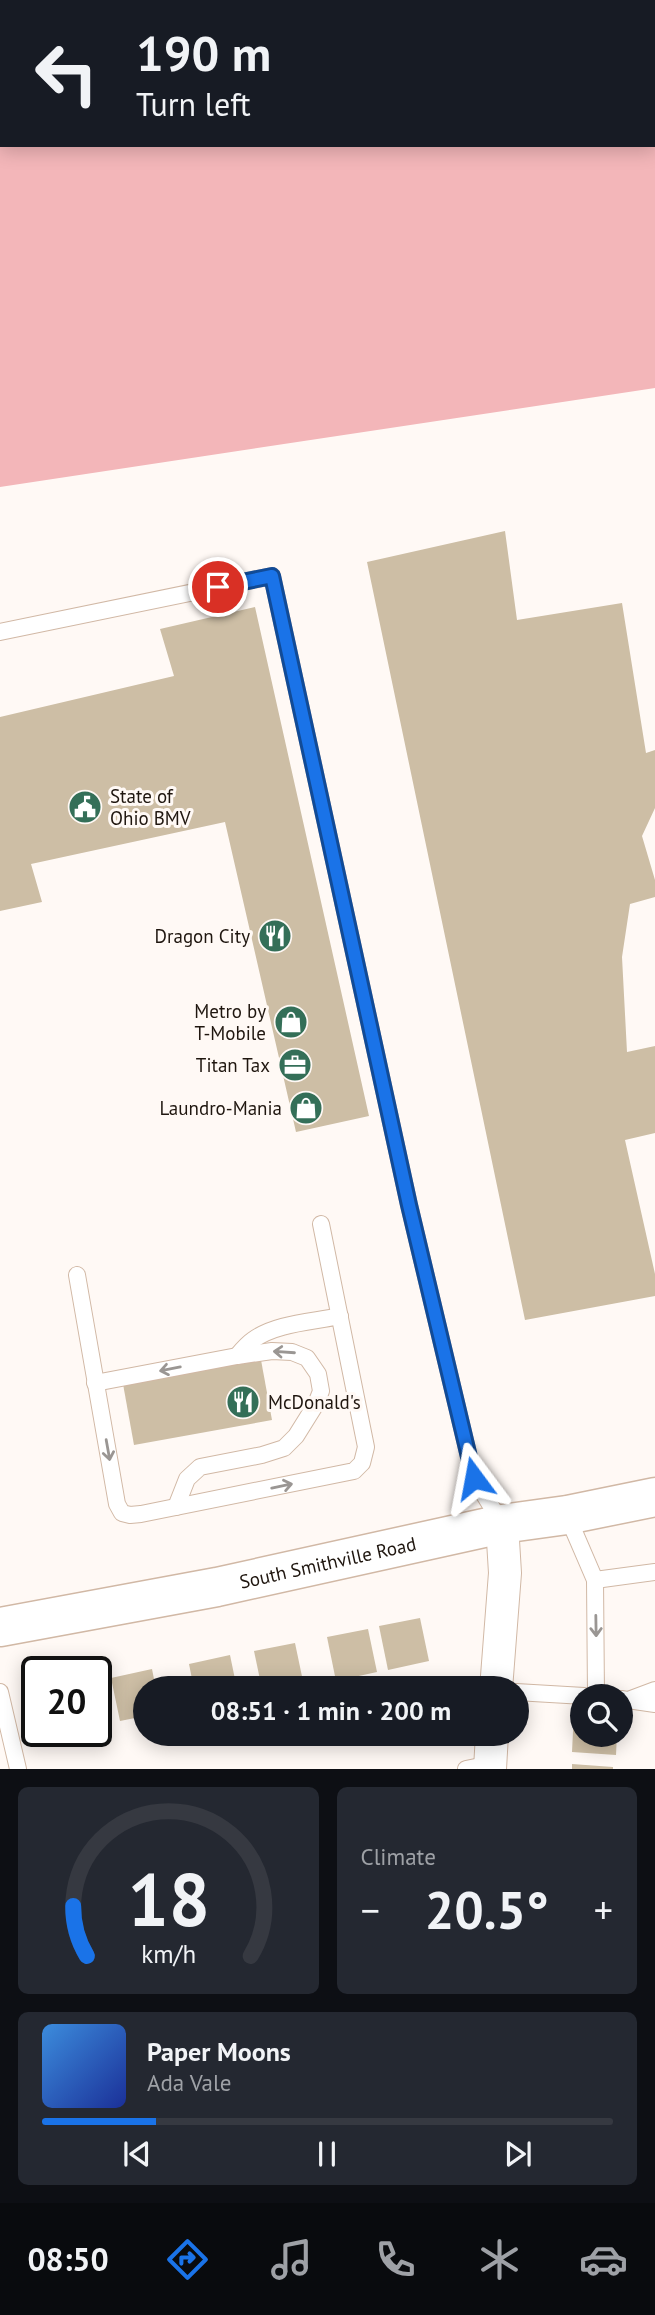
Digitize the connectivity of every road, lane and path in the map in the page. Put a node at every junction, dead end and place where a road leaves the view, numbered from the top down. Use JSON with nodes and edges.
{"nodes":[{"id":1,"x":0,"y":632,"type":"edge"},
{"id":2,"x":321,"y":1224,"type":"dead end"},
{"id":3,"x":77,"y":1275,"type":"dead end"},
{"id":4,"x":340,"y":1316,"type":"junction"},
{"id":5,"x":237,"y":1356,"type":"junction"},
{"id":6,"x":95,"y":1383,"type":"junction"},
{"id":7,"x":655,"y":1497,"type":"edge"},
{"id":8,"x":176,"y":1507,"type":"junction"},
{"id":9,"x":567,"y":1515,"type":"junction"},
{"id":10,"x":502,"y":1524,"type":"junction"},
{"id":11,"x":655,"y":1572,"type":"edge"},
{"id":12,"x":595,"y":1580,"type":"junction"},
{"id":13,"x":0,"y":1627,"type":"edge"},
{"id":14,"x":497,"y":1676,"type":"edge"},
{"id":15,"x":596,"y":1684,"type":"edge"},
{"id":16,"x":655,"y":1690,"type":"edge"},
{"id":17,"x":0,"y":1692,"type":"edge"},
{"id":18,"x":529,"y":1693,"type":"edge"},
{"id":19,"x":570,"y":1695,"type":"edge"},
{"id":20,"x":633,"y":1697,"type":"edge"},
{"id":21,"x":633,"y":1700,"type":"edge"},
{"id":22,"x":655,"y":1704,"type":"edge"},
{"id":23,"x":18,"y":1769,"type":"edge"}],
"edges":[{"from":1,"to":10,"type":"lane"},
{"from":2,"to":4,"type":"lane"},
{"from":3,"to":6,"type":"lane"},
{"from":4,"to":5,"type":"lane"},
{"from":8,"to":4,"type":"lane","one_way":true},
{"from":5,"to":6,"type":"lane","one_way":true},
{"from":8,"to":5,"type":"lane","one_way":true},
{"from":6,"to":8,"type":"lane","one_way":true},
{"from":7,"to":9,"type":"main road","name":"South Smithville Road"},
{"from":9,"to":10,"type":"main road","name":"South Smithville Road"},
{"from":9,"to":12,"type":"lane"},
{"from":10,"to":13,"type":"main road","name":"South Smithville Road"},
{"from":10,"to":14,"type":"street"},
{"from":11,"to":12,"type":"lane"},
{"from":12,"to":15,"type":"lane","one_way":true},
{"from":16,"to":20,"type":"lane"},
{"from":17,"to":23,"type":"lane"},
{"from":18,"to":19,"type":"lane"},
{"from":21,"to":22,"type":"lane"}]}
